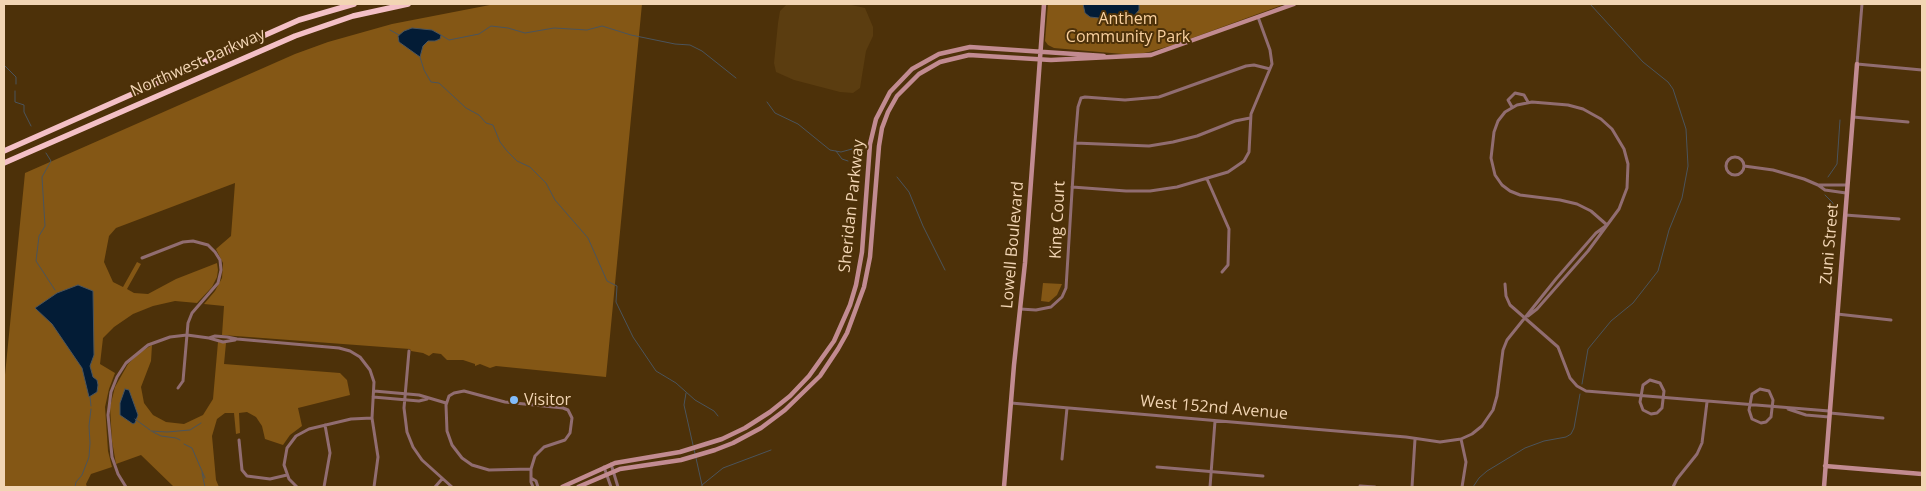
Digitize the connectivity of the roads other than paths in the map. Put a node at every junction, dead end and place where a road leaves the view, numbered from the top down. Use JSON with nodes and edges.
{"nodes":[{"id":1,"x":354,"y":4,"type":"edge"},
{"id":2,"x":408,"y":4,"type":"edge"},
{"id":3,"x":1044,"y":4,"type":"edge"},
{"id":4,"x":1294,"y":4,"type":"edge"},
{"id":5,"x":1862,"y":4,"type":"edge"},
{"id":6,"x":1258,"y":17,"type":"junction"},
{"id":7,"x":1040,"y":51,"type":"junction"},
{"id":8,"x":1122,"y":57,"type":"junction"},
{"id":9,"x":1039,"y":59,"type":"junction"},
{"id":10,"x":1857,"y":64,"type":"junction"},
{"id":11,"x":1270,"y":69,"type":"junction"},
{"id":12,"x":1922,"y":70,"type":"edge"},
{"id":13,"x":1528,"y":102,"type":"junction"},
{"id":14,"x":1512,"y":107,"type":"junction"},
{"id":15,"x":1853,"y":117,"type":"junction"},
{"id":16,"x":1251,"y":118,"type":"junction"},
{"id":17,"x":1908,"y":122,"type":"dead end"},
{"id":18,"x":1075,"y":143,"type":"junction"},
{"id":19,"x":4,"y":151,"type":"edge"},
{"id":20,"x":4,"y":163,"type":"edge"},
{"id":21,"x":1744,"y":166,"type":"junction"},
{"id":22,"x":1207,"y":180,"type":"junction"},
{"id":23,"x":1818,"y":185,"type":"junction"},
{"id":24,"x":1847,"y":185,"type":"junction"},
{"id":25,"x":1072,"y":187,"type":"junction"},
{"id":26,"x":1846,"y":193,"type":"junction"},
{"id":27,"x":1844,"y":215,"type":"junction"},
{"id":28,"x":1899,"y":219,"type":"dead end"},
{"id":29,"x":1607,"y":225,"type":"junction"},
{"id":30,"x":1578,"y":254,"type":"junction"},
{"id":31,"x":142,"y":258,"type":"dead end"},
{"id":32,"x":1582,"y":258,"type":"junction"},
{"id":33,"x":1222,"y":272,"type":"dead end"},
{"id":34,"x":1556,"y":279,"type":"junction"},
{"id":35,"x":1560,"y":283,"type":"junction"},
{"id":36,"x":1505,"y":284,"type":"dead end"},
{"id":37,"x":1020,"y":309,"type":"junction"},
{"id":38,"x":1837,"y":314,"type":"junction"},
{"id":39,"x":1526,"y":318,"type":"junction"},
{"id":40,"x":1891,"y":320,"type":"dead end"},
{"id":41,"x":187,"y":335,"type":"junction"},
{"id":42,"x":409,"y":351,"type":"dead end"},
{"id":43,"x":178,"y":388,"type":"dead end"},
{"id":44,"x":374,"y":391,"type":"junction"},
{"id":45,"x":1640,"y":396,"type":"junction"},
{"id":46,"x":374,"y":397,"type":"junction"},
{"id":47,"x":405,"y":397,"type":"junction"},
{"id":48,"x":1664,"y":398,"type":"junction"},
{"id":49,"x":1707,"y":402,"type":"junction"},
{"id":50,"x":446,"y":403,"type":"junction"},
{"id":51,"x":1011,"y":403,"type":"junction"},
{"id":52,"x":1750,"y":405,"type":"junction"},
{"id":53,"x":1773,"y":407,"type":"junction"},
{"id":54,"x":1067,"y":408,"type":"junction"},
{"id":55,"x":1785,"y":408,"type":"junction"},
{"id":56,"x":1829,"y":414,"type":"junction"},
{"id":57,"x":372,"y":418,"type":"junction"},
{"id":58,"x":1884,"y":418,"type":"dead end"},
{"id":59,"x":1215,"y":421,"type":"junction"},
{"id":60,"x":326,"y":425,"type":"junction"},
{"id":61,"x":1415,"y":439,"type":"junction"},
{"id":62,"x":1461,"y":439,"type":"junction"},
{"id":63,"x":239,"y":440,"type":"dead end"},
{"id":64,"x":1062,"y":458,"type":"dead end"},
{"id":65,"x":611,"y":464,"type":"junction"},
{"id":66,"x":1825,"y":466,"type":"junction"},
{"id":67,"x":604,"y":467,"type":"junction"},
{"id":68,"x":1157,"y":467,"type":"dead end"},
{"id":69,"x":531,"y":469,"type":"junction"},
{"id":70,"x":613,"y":471,"type":"junction"},
{"id":71,"x":1211,"y":472,"type":"junction"},
{"id":72,"x":607,"y":473,"type":"junction"},
{"id":73,"x":1922,"y":474,"type":"edge"},
{"id":74,"x":287,"y":475,"type":"junction"},
{"id":75,"x":1263,"y":476,"type":"dead end"},
{"id":76,"x":532,"y":478,"type":"junction"},
{"id":77,"x":442,"y":479,"type":"junction"},
{"id":78,"x":1360,"y":486,"type":"dead end"},
{"id":79,"x":126,"y":487,"type":"edge"},
{"id":80,"x":297,"y":487,"type":"edge"},
{"id":81,"x":324,"y":487,"type":"edge"},
{"id":82,"x":374,"y":487,"type":"edge"},
{"id":83,"x":435,"y":487,"type":"edge"},
{"id":84,"x":452,"y":487,"type":"edge"},
{"id":85,"x":533,"y":487,"type":"edge"},
{"id":86,"x":538,"y":487,"type":"edge"},
{"id":87,"x":562,"y":487,"type":"edge"},
{"id":88,"x":578,"y":487,"type":"edge"},
{"id":89,"x":611,"y":487,"type":"edge"},
{"id":90,"x":618,"y":487,"type":"edge"},
{"id":91,"x":1004,"y":487,"type":"edge"},
{"id":92,"x":1210,"y":487,"type":"edge"},
{"id":93,"x":1375,"y":487,"type":"edge"},
{"id":94,"x":1412,"y":487,"type":"edge"},
{"id":95,"x":1462,"y":487,"type":"edge"},
{"id":96,"x":1673,"y":487,"type":"edge"},
{"id":97,"x":1824,"y":487,"type":"edge"}],
"edges":[{"from":1,"to":19,"type":"highway","name":"Northwest Parkway"},
{"from":2,"to":20,"type":"highway","name":"Northwest Parkway"},
{"from":3,"to":7,"type":"main road","name":"Lowell Boulevard"},
{"from":4,"to":6,"type":"main road","name":"Sheridan Parkway"},
{"from":5,"to":10,"type":"street","name":"Zuni Street"},
{"from":6,"to":8,"type":"main road","name":"Sheridan Parkway"},
{"from":6,"to":11,"type":"street"},
{"from":7,"to":8,"type":"main road","name":"Sheridan Parkway"},
{"from":7,"to":9,"type":"main road","name":"Lowell Boulevard"},
{"from":7,"to":65,"type":"main road","name":"Sheridan Parkway"},
{"from":8,"to":9,"type":"main road","name":"Sheridan Parkway"},
{"from":9,"to":37,"type":"main road","name":"Lowell Boulevard"},
{"from":9,"to":70,"type":"main road","name":"Sheridan Parkway"},
{"from":10,"to":12,"type":"street"},
{"from":10,"to":15,"type":"main road","name":"Zuni Street"},
{"from":11,"to":16,"type":"street"},
{"from":11,"to":18,"type":"street","name":"King Court"},
{"from":13,"to":14,"type":"street"},
{"from":13,"to":14,"type":"street"},
{"from":13,"to":29,"type":"street"},
{"from":14,"to":29,"type":"street"},
{"from":15,"to":17,"type":"street"},
{"from":15,"to":24,"type":"main road","name":"Zuni Street"},
{"from":16,"to":18,"type":"street"},
{"from":16,"to":22,"type":"street"},
{"from":18,"to":25,"type":"street","name":"King Court"},
{"from":21,"to":21,"type":"street"},
{"from":21,"to":23,"type":"street"},
{"from":22,"to":25,"type":"street"},
{"from":22,"to":33,"type":"street"},
{"from":23,"to":24,"type":"street"},
{"from":23,"to":26,"type":"street"},
{"from":24,"to":26,"type":"main road","name":"Zuni Street"},
{"from":25,"to":37,"type":"street","name":"King Court"},
{"from":26,"to":27,"type":"main road","name":"Zuni Street"},
{"from":27,"to":28,"type":"street"},
{"from":27,"to":38,"type":"main road","name":"Zuni Street"},
{"from":29,"to":30,"type":"street"},
{"from":29,"to":32,"type":"street"},
{"from":30,"to":32,"type":"street"},
{"from":30,"to":34,"type":"street"},
{"from":31,"to":41,"type":"street"},
{"from":32,"to":35,"type":"street"},
{"from":34,"to":35,"type":"street"},
{"from":34,"to":39,"type":"street"},
{"from":35,"to":39,"type":"street"},
{"from":36,"to":39,"type":"street"},
{"from":37,"to":51,"type":"main road","name":"Lowell Boulevard"},
{"from":38,"to":40,"type":"street"},
{"from":38,"to":56,"type":"main road","name":"Zuni Street"},
{"from":39,"to":45,"type":"street"},
{"from":39,"to":62,"type":"street"},
{"from":41,"to":43,"type":"street"},
{"from":41,"to":44,"type":"street"},
{"from":41,"to":79,"type":"street"},
{"from":42,"to":47,"type":"street"},
{"from":44,"to":46,"type":"street"},
{"from":44,"to":47,"type":"street"},
{"from":45,"to":48,"type":"street"},
{"from":45,"to":48,"type":"street"},
{"from":45,"to":48,"type":"street"},
{"from":46,"to":47,"type":"street"},
{"from":46,"to":57,"type":"street"},
{"from":47,"to":50,"type":"street"},
{"from":47,"to":77,"type":"street"},
{"from":48,"to":49,"type":"street"},
{"from":49,"to":52,"type":"street"},
{"from":49,"to":96,"type":"street"},
{"from":50,"to":69,"type":"street"},
{"from":50,"to":69,"type":"street"},
{"from":51,"to":54,"type":"street","name":"West 152nd Avenue"},
{"from":51,"to":91,"type":"main road","name":"Lowell Boulevard"},
{"from":52,"to":53,"type":"street"},
{"from":52,"to":53,"type":"street"},
{"from":52,"to":53,"type":"street"},
{"from":53,"to":55,"type":"street"},
{"from":54,"to":59,"type":"street","name":"West 152nd Avenue"},
{"from":54,"to":64,"type":"street"},
{"from":55,"to":56,"type":"street"},
{"from":55,"to":56,"type":"street"},
{"from":56,"to":58,"type":"street"},
{"from":56,"to":66,"type":"main road","name":"Zuni Street"},
{"from":57,"to":60,"type":"street"},
{"from":57,"to":82,"type":"street"},
{"from":59,"to":61,"type":"street","name":"West 152nd Avenue"},
{"from":59,"to":71,"type":"street"},
{"from":60,"to":74,"type":"street"},
{"from":60,"to":81,"type":"street"},
{"from":61,"to":62,"type":"street","name":"West 152nd Avenue"},
{"from":61,"to":94,"type":"street"},
{"from":62,"to":95,"type":"street"},
{"from":63,"to":74,"type":"street"},
{"from":65,"to":67,"type":"main road","name":"Sheridan Parkway"},
{"from":65,"to":70,"type":"street"},
{"from":66,"to":73,"type":"main road"},
{"from":66,"to":97,"type":"main road","name":"Zuni Street"},
{"from":67,"to":72,"type":"street"},
{"from":67,"to":87,"type":"main road","name":"Sheridan Parkway"},
{"from":68,"to":71,"type":"street"},
{"from":69,"to":76,"type":"street"},
{"from":70,"to":72,"type":"main road","name":"Sheridan Parkway"},
{"from":70,"to":90,"type":"street"},
{"from":71,"to":75,"type":"street"},
{"from":71,"to":92,"type":"street"},
{"from":72,"to":88,"type":"main road","name":"Sheridan Parkway"},
{"from":72,"to":89,"type":"street"},
{"from":74,"to":80,"type":"street"},
{"from":76,"to":85,"type":"street"},
{"from":76,"to":86,"type":"street"},
{"from":77,"to":83,"type":"street"},
{"from":77,"to":84,"type":"street"},
{"from":78,"to":93,"type":"street"}]}
